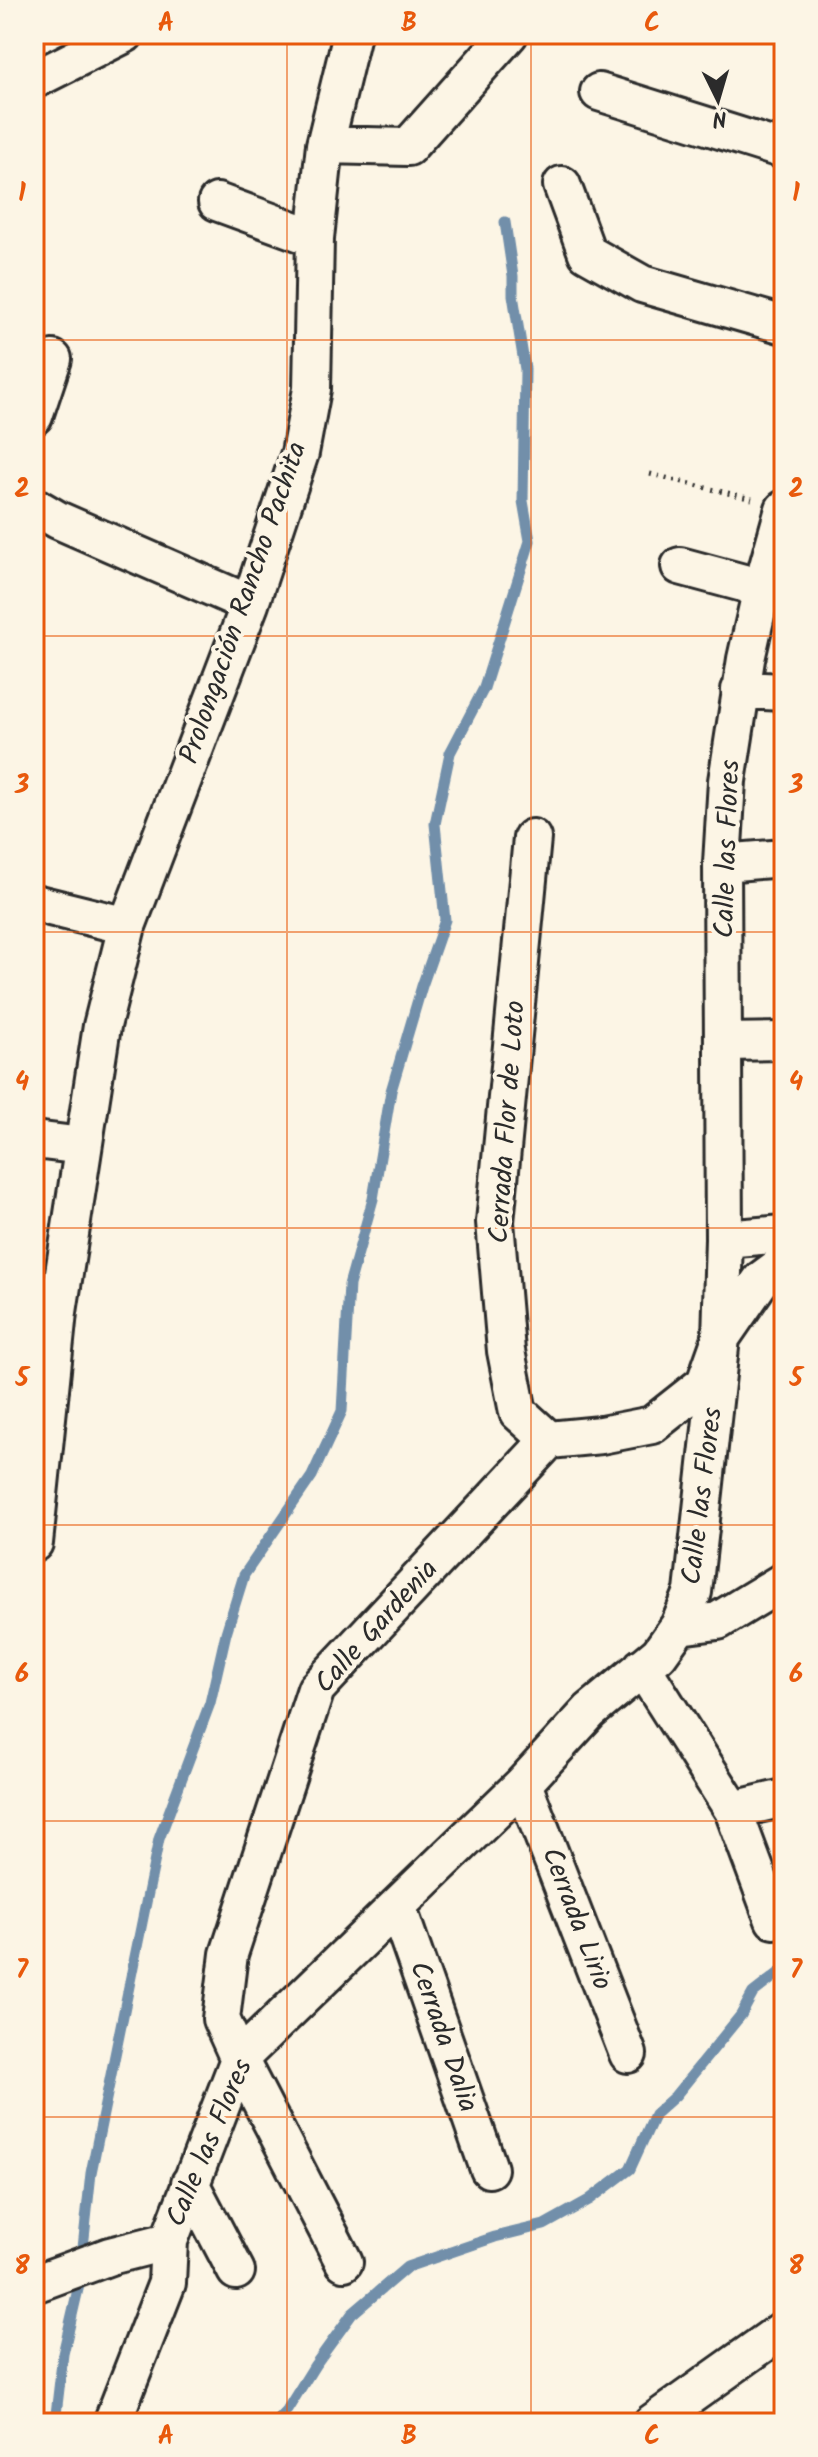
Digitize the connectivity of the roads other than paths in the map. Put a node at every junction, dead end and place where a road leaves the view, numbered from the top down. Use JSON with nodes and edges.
{"nodes":[{"id":1,"x":125,"y":34,"type":"edge"},
{"id":2,"x":352,"y":34,"type":"edge"},
{"id":3,"x":509,"y":34,"type":"edge"},
{"id":4,"x":34,"y":80,"type":"edge"},
{"id":5,"x":599,"y":92,"type":"dead end"},
{"id":6,"x":325,"y":145,"type":"junction"},
{"id":7,"x":784,"y":150,"type":"edge"},
{"id":8,"x":562,"y":185,"type":"dead end"},
{"id":9,"x":217,"y":202,"type":"dead end"},
{"id":10,"x":315,"y":238,"type":"junction"},
{"id":11,"x":784,"y":325,"type":"edge"},
{"id":12,"x":53,"y":359,"type":"dead end"},
{"id":13,"x":34,"y":416,"type":"edge"},
{"id":14,"x":769,"y":504,"type":"edge"},
{"id":15,"x":34,"y":506,"type":"edge"},
{"id":16,"x":680,"y":566,"type":"dead end"},
{"id":17,"x":762,"y":588,"type":"junction"},
{"id":18,"x":250,"y":604,"type":"junction"},
{"id":19,"x":740,"y":690,"type":"junction"},
{"id":20,"x":784,"y":692,"type":"edge"},
{"id":21,"x":532,"y":838,"type":"dead end"},
{"id":22,"x":784,"y":858,"type":"edge"},
{"id":23,"x":722,"y":863,"type":"junction"},
{"id":24,"x":34,"y":903,"type":"edge"},
{"id":25,"x":127,"y":926,"type":"junction"},
{"id":26,"x":784,"y":1041,"type":"edge"},
{"id":27,"x":724,"y":1042,"type":"junction"},
{"id":28,"x":34,"y":1140,"type":"edge"},
{"id":29,"x":83,"y":1146,"type":"junction"},
{"id":30,"x":784,"y":1234,"type":"edge"},
{"id":31,"x":724,"y":1239,"type":"junction"},
{"id":32,"x":784,"y":1263,"type":"edge"},
{"id":33,"x":721,"y":1338,"type":"junction"},
{"id":34,"x":549,"y":1440,"type":"junction"},
{"id":35,"x":34,"y":1543,"type":"edge"},
{"id":36,"x":784,"y":1581,"type":"edge"},
{"id":37,"x":679,"y":1626,"type":"junction"},
{"id":38,"x":642,"y":1667,"type":"junction"},
{"id":39,"x":523,"y":1784,"type":"junction"},
{"id":40,"x":784,"y":1798,"type":"edge"},
{"id":41,"x":733,"y":1810,"type":"junction"},
{"id":42,"x":397,"y":1906,"type":"junction"},
{"id":43,"x":774,"y":1920,"type":"dead end"},
{"id":44,"x":628,"y":2054,"type":"dead end"},
{"id":45,"x":239,"y":2059,"type":"junction"},
{"id":46,"x":489,"y":2169,"type":"dead end"},
{"id":47,"x":190,"y":2183,"type":"junction"},
{"id":48,"x":169,"y":2241,"type":"junction"},
{"id":49,"x":344,"y":2262,"type":"dead end"},
{"id":50,"x":236,"y":2271,"type":"dead end"},
{"id":51,"x":34,"y":2284,"type":"edge"},
{"id":52,"x":784,"y":2329,"type":"edge"},
{"id":53,"x":112,"y":2423,"type":"edge"},
{"id":54,"x":652,"y":2423,"type":"edge"}],
"edges":[{"from":1,"to":4,"type":"street"},
{"from":2,"to":6,"type":"street","name":"Prolongación Rancho Pachita"},
{"from":3,"to":6,"type":"street"},
{"from":5,"to":7,"type":"street"},
{"from":6,"to":10,"type":"street","name":"Prolongación Rancho Pachita"},
{"from":8,"to":11,"type":"street"},
{"from":9,"to":10,"type":"street"},
{"from":10,"to":18,"type":"street","name":"Prolongación Rancho Pachita"},
{"from":12,"to":13,"type":"street"},
{"from":14,"to":17,"type":"street","name":"Calle las Flores"},
{"from":15,"to":18,"type":"street"},
{"from":16,"to":17,"type":"street"},
{"from":17,"to":19,"type":"street","name":"Calle las Flores"},
{"from":18,"to":25,"type":"street","name":"Prolongación Rancho Pachita"},
{"from":19,"to":20,"type":"street"},
{"from":19,"to":23,"type":"street","name":"Calle las Flores"},
{"from":21,"to":34,"type":"street","name":"Cerrada Flor de Loto"},
{"from":22,"to":23,"type":"street"},
{"from":23,"to":27,"type":"street","name":"Calle las Flores"},
{"from":24,"to":25,"type":"street"},
{"from":25,"to":29,"type":"street","name":"Prolongación Rancho Pachita"},
{"from":26,"to":27,"type":"street"},
{"from":27,"to":31,"type":"street","name":"Calle las Flores"},
{"from":28,"to":29,"type":"street"},
{"from":29,"to":35,"type":"street","name":"Prolongación Rancho Pachita"},
{"from":30,"to":31,"type":"street"},
{"from":31,"to":33,"type":"street","name":"Calle las Flores"},
{"from":32,"to":33,"type":"street"},
{"from":33,"to":34,"type":"street"},
{"from":33,"to":37,"type":"street","name":"Calle las Flores"},
{"from":34,"to":45,"type":"street","name":"Calle Gardenia"},
{"from":36,"to":37,"type":"street"},
{"from":37,"to":38,"type":"street","name":"Calle las Flores"},
{"from":38,"to":39,"type":"street","name":"Calle las Flores"},
{"from":38,"to":41,"type":"street"},
{"from":39,"to":42,"type":"street","name":"Calle las Flores"},
{"from":39,"to":44,"type":"street","name":"Cerrada Lirio"},
{"from":40,"to":41,"type":"street"},
{"from":41,"to":43,"type":"street"},
{"from":42,"to":45,"type":"street","name":"Calle las Flores"},
{"from":42,"to":46,"type":"street","name":"Cerrada Dalia"},
{"from":45,"to":47,"type":"street","name":"Calle las Flores"},
{"from":45,"to":49,"type":"street","name":"Calle Gardenia"},
{"from":47,"to":48,"type":"street","name":"Calle las Flores"},
{"from":47,"to":50,"type":"street"},
{"from":48,"to":51,"type":"street"},
{"from":48,"to":53,"type":"street","name":"Calle las Flores"},
{"from":52,"to":54,"type":"street"}]}
